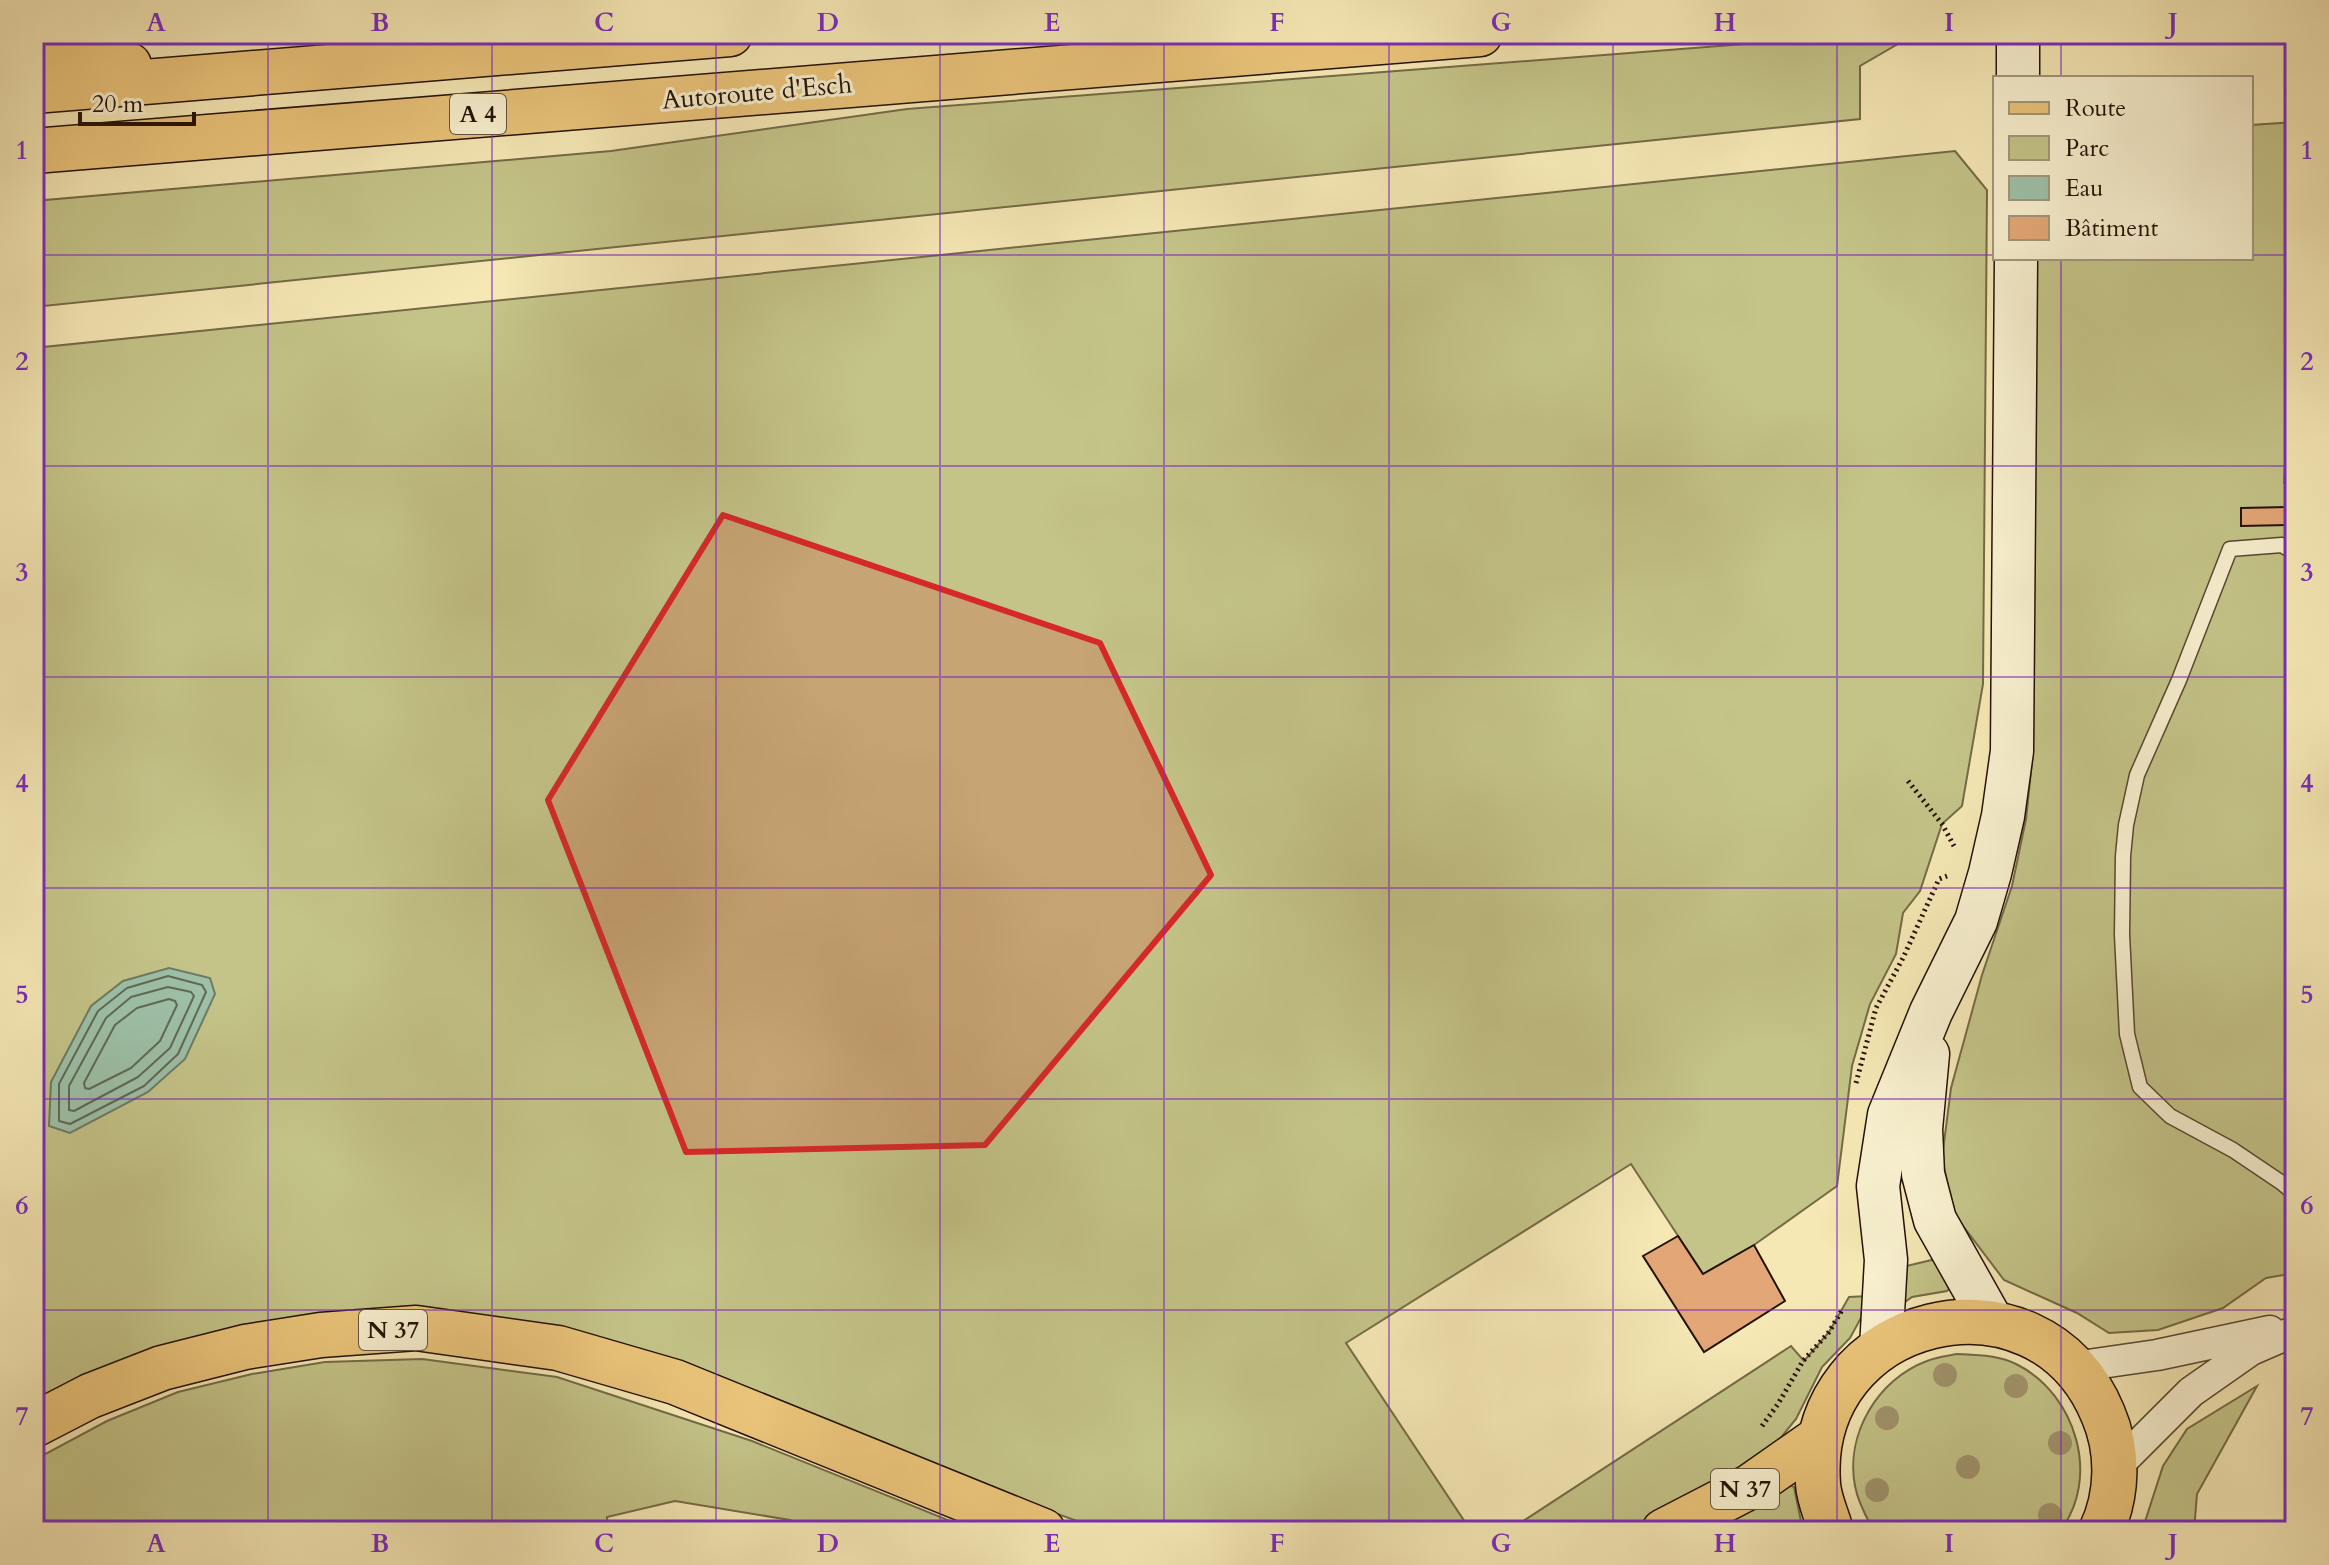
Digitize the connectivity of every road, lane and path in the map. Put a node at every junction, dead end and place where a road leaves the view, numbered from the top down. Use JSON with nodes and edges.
{"nodes":[{"id":1,"x":730,"y":34,"type":"edge"},
{"id":2,"x":1480,"y":34,"type":"edge"},
{"id":3,"x":2018,"y":34,"type":"edge"},
{"id":4,"x":34,"y":52,"type":"edge"},
{"id":5,"x":2018,"y":76,"type":"edge"},
{"id":6,"x":215,"y":77,"type":"junction"},
{"id":7,"x":34,"y":91,"type":"edge"},
{"id":8,"x":34,"y":151,"type":"edge"},
{"id":9,"x":2016,"y":260,"type":"edge"},
{"id":10,"x":2295,"y":553,"type":"edge"},
{"id":11,"x":1908,"y":781,"type":"dead end"},
{"id":12,"x":1978,"y":870,"type":"junction"},
{"id":13,"x":1931,"y":1012,"type":"junction"},
{"id":14,"x":1854,"y":1095,"type":"dead end"},
{"id":15,"x":2295,"y":1194,"type":"edge"},
{"id":16,"x":1842,"y":1309,"type":"dead end"},
{"id":17,"x":1993,"y":1323,"type":"junction"},
{"id":18,"x":2295,"y":1328,"type":"edge"},
{"id":19,"x":1881,"y":1348,"type":"junction"},
{"id":20,"x":2074,"y":1367,"type":"junction"},
{"id":21,"x":34,"y":1425,"type":"edge"},
{"id":22,"x":1758,"y":1432,"type":"dead end"},
{"id":23,"x":1821,"y":1437,"type":"junction"},
{"id":24,"x":2115,"y":1468,"type":"junction"},
{"id":25,"x":1043,"y":1531,"type":"edge"},
{"id":26,"x":1664,"y":1531,"type":"edge"},
{"id":27,"x":1831,"y":1531,"type":"edge"},
{"id":28,"x":2101,"y":1531,"type":"edge"}],
"edges":[{"from":1,"to":6,"type":"main road","number":"A 4"},
{"from":2,"to":8,"type":"main road","name":"Autoroute d'Esch","number":"A 4"},
{"from":3,"to":5,"type":"main road"},
{"from":4,"to":6,"type":"main road","number":"A 4"},
{"from":6,"to":7,"type":"main road","number":"A 4"},
{"from":9,"to":12,"type":"main road"},
{"from":10,"to":15,"type":"lane"},
{"from":11,"to":12,"type":"path"},
{"from":12,"to":13,"type":"main road"},
{"from":12,"to":14,"type":"path"},
{"from":13,"to":17,"type":"main road"},
{"from":13,"to":19,"type":"main road"},
{"from":16,"to":22,"type":"path"},
{"from":17,"to":19,"type":"main road"},
{"from":17,"to":20,"type":"main road"},
{"from":18,"to":20,"type":"street"},
{"from":18,"to":24,"type":"street"},
{"from":19,"to":23,"type":"main road"},
{"from":20,"to":24,"type":"main road"},
{"from":21,"to":25,"type":"main road","number":"N 37"},
{"from":23,"to":26,"type":"main road","number":"N 37"},
{"from":23,"to":27,"type":"main road"},
{"from":24,"to":28,"type":"main road"}]}
